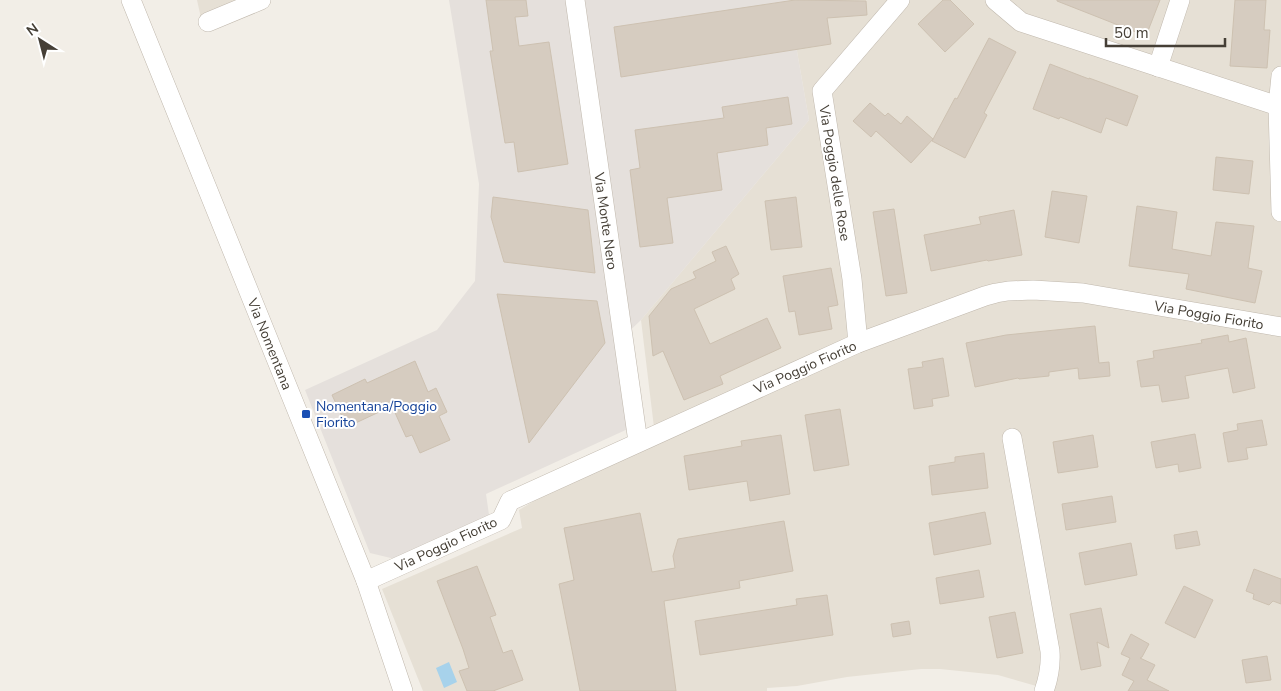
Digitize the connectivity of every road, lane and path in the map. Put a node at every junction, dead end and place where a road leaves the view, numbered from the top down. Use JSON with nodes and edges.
{"nodes":[{"id":1,"x":131,"y":0,"type":"edge"},
{"id":2,"x":261,"y":0,"type":"edge"},
{"id":3,"x":575,"y":0,"type":"edge"},
{"id":4,"x":900,"y":0,"type":"edge"},
{"id":5,"x":995,"y":0,"type":"edge"},
{"id":6,"x":1180,"y":0,"type":"edge"},
{"id":7,"x":208,"y":22,"type":"dead end"},
{"id":8,"x":1158,"y":67,"type":"junction"},
{"id":9,"x":1281,"y":76,"type":"edge"},
{"id":10,"x":1278,"y":106,"type":"junction"},
{"id":11,"x":1281,"y":212,"type":"edge"},
{"id":12,"x":1281,"y":327,"type":"edge"},
{"id":13,"x":858,"y":343,"type":"junction"},
{"id":14,"x":1012,"y":438,"type":"dead end"},
{"id":15,"x":638,"y":442,"type":"junction"},
{"id":16,"x":366,"y":581,"type":"junction"},
{"id":17,"x":402,"y":691,"type":"edge"},
{"id":18,"x":1044,"y":691,"type":"edge"}],
"edges":[{"from":1,"to":16,"type":"street","name":"Via Nomentana"},
{"from":2,"to":7,"type":"street"},
{"from":3,"to":15,"type":"street","name":"Via Monte Nero"},
{"from":4,"to":13,"type":"street","name":"Via Poggio delle Rose"},
{"from":5,"to":8,"type":"street"},
{"from":6,"to":8,"type":"street"},
{"from":8,"to":10,"type":"street"},
{"from":9,"to":10,"type":"street"},
{"from":10,"to":11,"type":"street"},
{"from":12,"to":13,"type":"street","name":"Via Poggio Fiorito"},
{"from":13,"to":15,"type":"street","name":"Via Poggio Fiorito"},
{"from":14,"to":18,"type":"street"},
{"from":15,"to":16,"type":"street","name":"Via Poggio Fiorito"},
{"from":16,"to":17,"type":"street","name":"Via Nomentana"}]}
